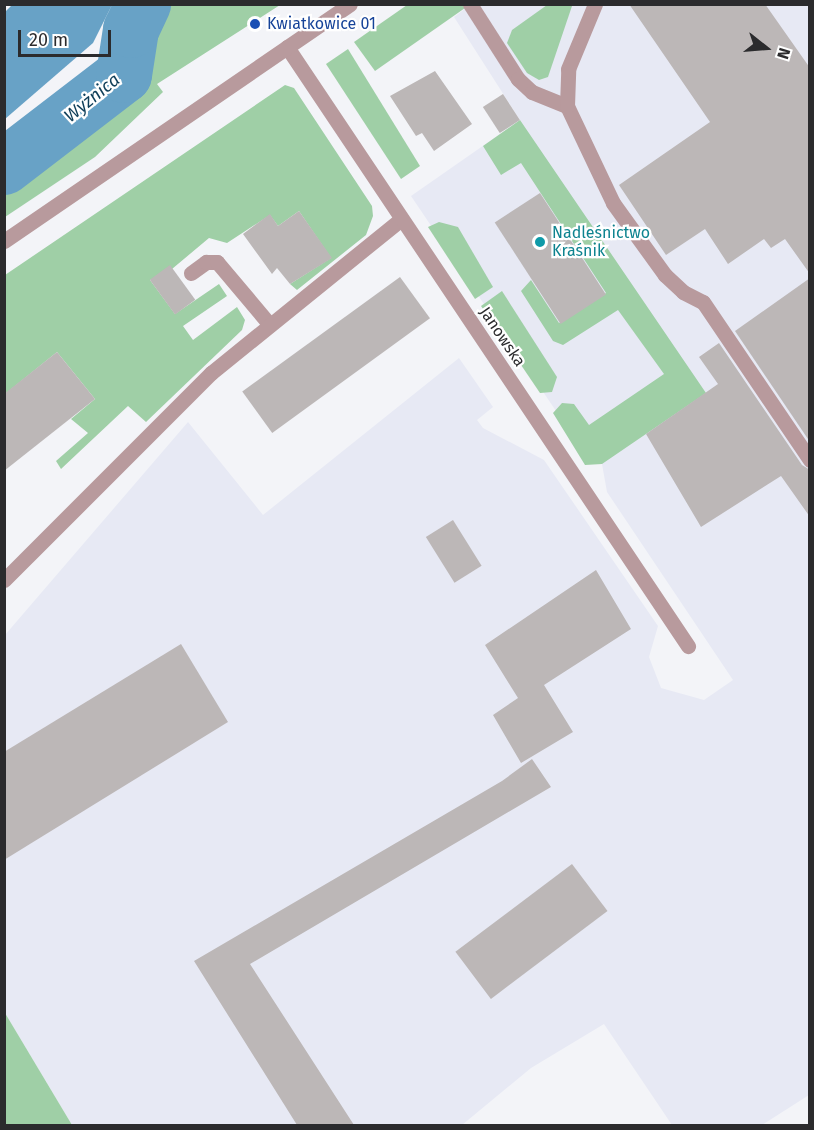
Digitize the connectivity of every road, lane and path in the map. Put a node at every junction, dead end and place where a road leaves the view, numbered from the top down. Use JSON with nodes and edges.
{"nodes":[{"id":1,"x":350,"y":4,"type":"edge"},
{"id":2,"x":470,"y":4,"type":"edge"},
{"id":3,"x":595,"y":4,"type":"edge"},
{"id":4,"x":287,"y":47,"type":"junction"},
{"id":5,"x":567,"y":106,"type":"junction"},
{"id":6,"x":401,"y":219,"type":"junction"},
{"id":7,"x":4,"y":242,"type":"edge"},
{"id":8,"x":191,"y":273,"type":"dead end"},
{"id":9,"x":270,"y":325,"type":"junction"},
{"id":10,"x":810,"y":459,"type":"edge"},
{"id":11,"x":4,"y":580,"type":"edge"},
{"id":12,"x":688,"y":646,"type":"dead end"}],
"edges":[{"from":1,"to":4,"type":"street"},
{"from":2,"to":5,"type":"street"},
{"from":3,"to":5,"type":"street"},
{"from":4,"to":6,"type":"street","name":"Janowska"},
{"from":4,"to":7,"type":"street"},
{"from":5,"to":10,"type":"street"},
{"from":6,"to":9,"type":"street"},
{"from":6,"to":12,"type":"street","name":"Janowska"},
{"from":8,"to":9,"type":"street"},
{"from":9,"to":11,"type":"street"}]}
